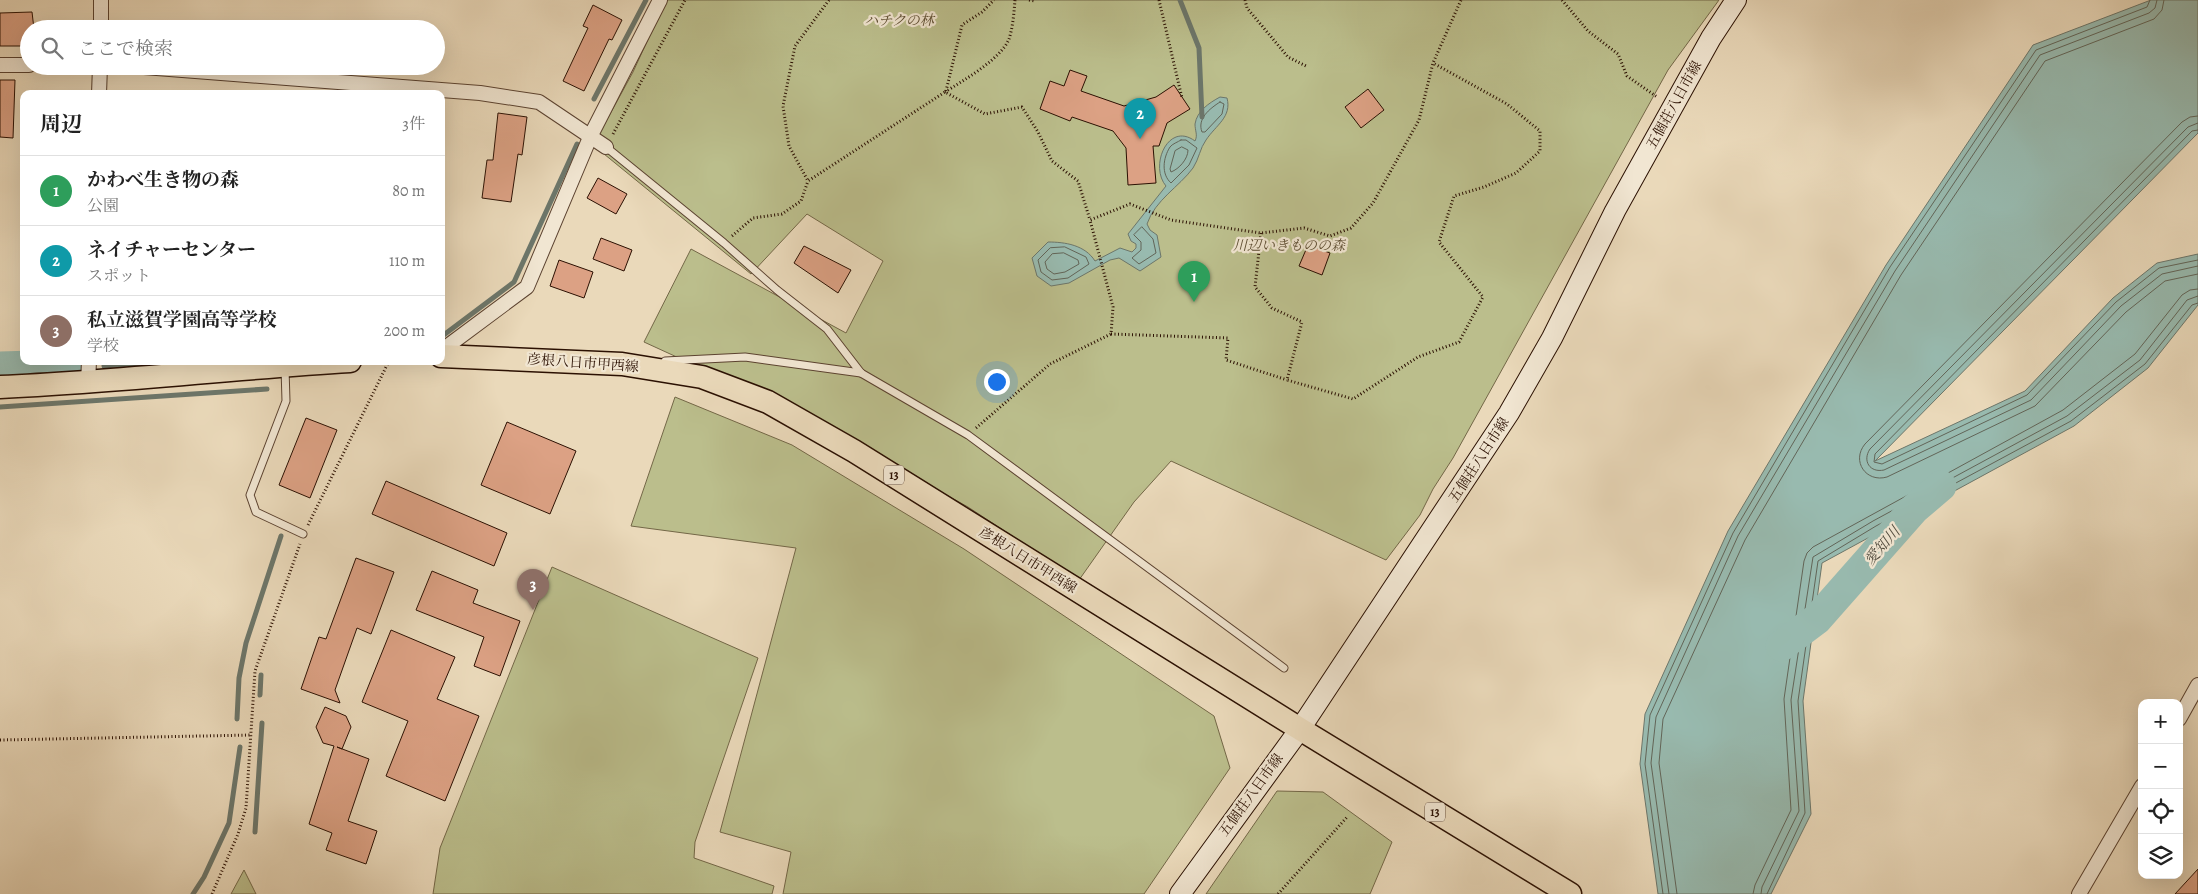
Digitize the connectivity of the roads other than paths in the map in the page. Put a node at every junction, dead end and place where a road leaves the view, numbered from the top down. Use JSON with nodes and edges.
{"nodes":[{"id":1,"x":101,"y":0,"type":"edge"},
{"id":2,"x":660,"y":0,"type":"edge"},
{"id":3,"x":1736,"y":0,"type":"edge"},
{"id":4,"x":101,"y":20,"type":"edge"},
{"id":5,"x":0,"y":65,"type":"edge"},
{"id":6,"x":20,"y":65,"type":"edge"},
{"id":7,"x":100,"y":75,"type":"edge"},
{"id":8,"x":247,"y":75,"type":"edge"},
{"id":9,"x":99,"y":90,"type":"edge"},
{"id":10,"x":441,"y":90,"type":"edge"},
{"id":11,"x":445,"y":90,"type":"edge"},
{"id":12,"x":591,"y":135,"type":"junction"},
{"id":13,"x":606,"y":147,"type":"joint"},
{"id":14,"x":445,"y":348,"type":"edge"},
{"id":15,"x":445,"y":356,"type":"edge"},
{"id":16,"x":622,"y":364,"type":"junction"},
{"id":17,"x":89,"y":365,"type":"edge"},
{"id":18,"x":285,"y":365,"type":"joint"},
{"id":19,"x":861,"y":373,"type":"junction"},
{"id":20,"x":88,"y":384,"type":"junction"},
{"id":21,"x":0,"y":387,"type":"edge"},
{"id":22,"x":303,"y":534,"type":"road end"},
{"id":23,"x":1284,"y":668,"type":"dead end"},
{"id":24,"x":2198,"y":685,"type":"edge"},
{"id":25,"x":2183,"y":712,"type":"edge"},
{"id":26,"x":1300,"y":729,"type":"junction"},
{"id":27,"x":2140,"y":789,"type":"edge"},
{"id":28,"x":1180,"y":894,"type":"edge"},
{"id":29,"x":1570,"y":894,"type":"edge"},
{"id":30,"x":2079,"y":894,"type":"edge"}],
"edges":[{"from":1,"to":4,"type":"street"},
{"from":2,"to":12,"type":"street"},
{"from":3,"to":26,"type":"main road","name":"五個荘八日市線"},
{"from":5,"to":6,"type":"street"},
{"from":7,"to":9,"type":"street"},
{"from":8,"to":10,"type":"street"},
{"from":11,"to":12,"type":"street"},
{"from":12,"to":13,"type":"street"},
{"from":12,"to":14,"type":"street"},
{"from":13,"to":19,"type":"lane"},
{"from":15,"to":16,"type":"main road","name":"彦根八日市甲西線","number":"13"},
{"from":16,"to":19,"type":"lane"},
{"from":16,"to":26,"type":"main road","name":"彦根八日市甲西線","number":"13"},
{"from":17,"to":20,"type":"street"},
{"from":18,"to":20,"type":"main road"},
{"from":18,"to":22,"type":"lane"},
{"from":19,"to":23,"type":"lane"},
{"from":20,"to":21,"type":"main road"},
{"from":24,"to":25,"type":"street"},
{"from":26,"to":28,"type":"main road","name":"五個荘八日市線"},
{"from":26,"to":29,"type":"main road","name":"彦根八日市甲西線","number":"13"},
{"from":27,"to":30,"type":"street"}]}
